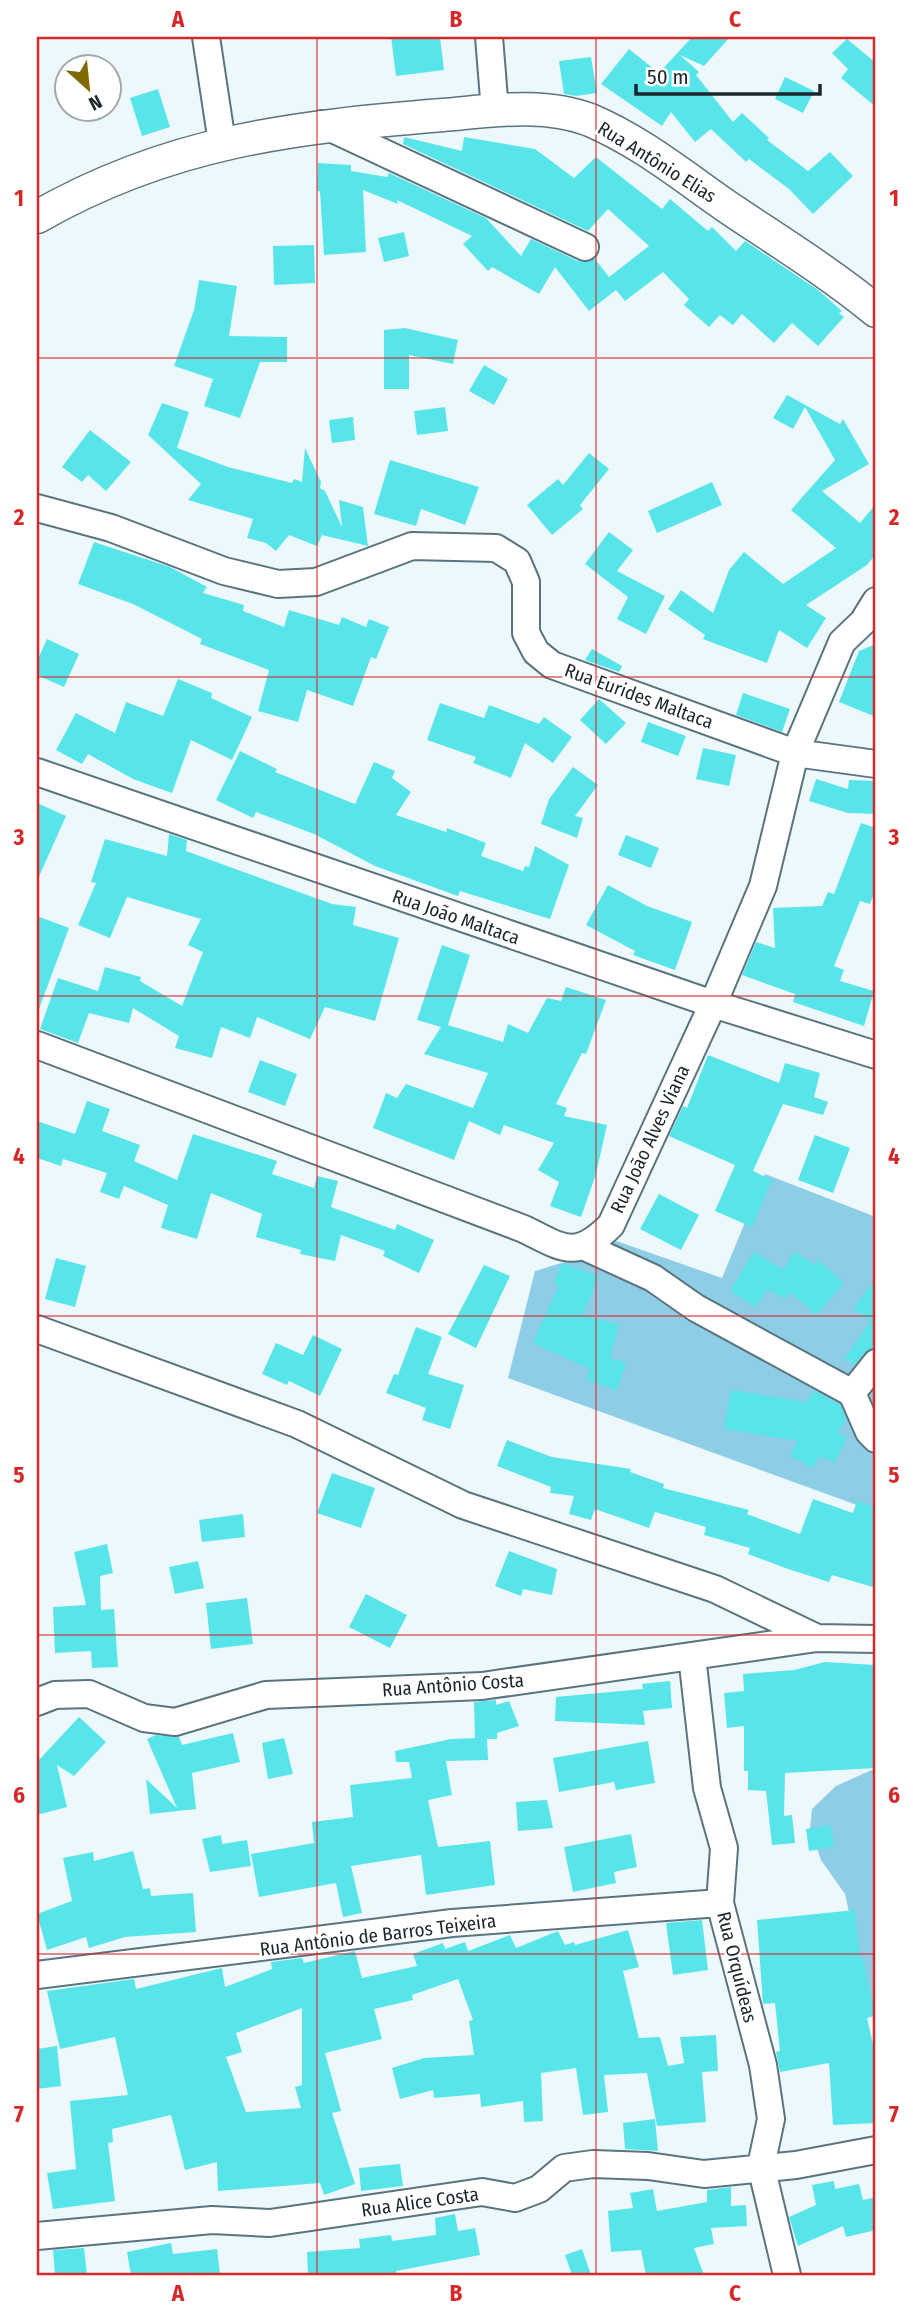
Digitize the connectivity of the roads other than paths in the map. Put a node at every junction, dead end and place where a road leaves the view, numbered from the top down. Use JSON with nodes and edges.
{"nodes":[{"id":1,"x":206,"y":37,"type":"edge"},
{"id":2,"x":489,"y":37,"type":"edge"},
{"id":3,"x":495,"y":111,"type":"junction"},
{"id":4,"x":322,"y":124,"type":"junction"},
{"id":5,"x":222,"y":143,"type":"junction"},
{"id":6,"x":37,"y":217,"type":"edge"},
{"id":7,"x":585,"y":247,"type":"dead end"},
{"id":8,"x":876,"y":311,"type":"edge"},
{"id":9,"x":37,"y":508,"type":"edge"},
{"id":10,"x":876,"y":601,"type":"edge"},
{"id":11,"x":796,"y":753,"type":"junction"},
{"id":12,"x":876,"y":764,"type":"edge"},
{"id":13,"x":37,"y":772,"type":"edge"},
{"id":14,"x":713,"y":1004,"type":"junction"},
{"id":15,"x":37,"y":1045,"type":"edge"},
{"id":16,"x":876,"y":1055,"type":"edge"},
{"id":17,"x":583,"y":1246,"type":"junction"},
{"id":18,"x":37,"y":1329,"type":"edge"},
{"id":19,"x":876,"y":1363,"type":"edge"},
{"id":20,"x":852,"y":1394,"type":"junction"},
{"id":21,"x":876,"y":1439,"type":"edge"},
{"id":22,"x":817,"y":1638,"type":"junction"},
{"id":23,"x":876,"y":1639,"type":"edge"},
{"id":24,"x":692,"y":1656,"type":"junction"},
{"id":25,"x":37,"y":1702,"type":"edge"},
{"id":26,"x":720,"y":1903,"type":"junction"},
{"id":27,"x":37,"y":1975,"type":"edge"},
{"id":28,"x":876,"y":2150,"type":"edge"},
{"id":29,"x":761,"y":2166,"type":"junction"},
{"id":30,"x":37,"y":2236,"type":"edge"},
{"id":31,"x":787,"y":2275,"type":"edge"}],
"edges":[{"from":1,"to":5,"type":"street"},
{"from":2,"to":3,"type":"street"},
{"from":3,"to":4,"type":"street","name":"Rua Antônio Elias"},
{"from":3,"to":8,"type":"street","name":"Rua Antônio Elias"},
{"from":4,"to":5,"type":"street","name":"Rua Antônio Elias"},
{"from":4,"to":7,"type":"street"},
{"from":5,"to":6,"type":"street","name":"Rua Antônio Elias"},
{"from":9,"to":11,"type":"street","name":"Rua Eurides Maltaca"},
{"from":10,"to":11,"type":"street","name":"Rua João Alves Viana"},
{"from":11,"to":12,"type":"street","name":"Rua Eurides Maltaca"},
{"from":11,"to":14,"type":"street","name":"Rua João Alves Viana"},
{"from":13,"to":14,"type":"street","name":"Rua João Maltaca"},
{"from":14,"to":16,"type":"street","name":"Rua João Maltaca"},
{"from":14,"to":17,"type":"street","name":"Rua João Alves Viana"},
{"from":15,"to":17,"type":"street"},
{"from":17,"to":20,"type":"street"},
{"from":18,"to":22,"type":"street"},
{"from":19,"to":20,"type":"street"},
{"from":20,"to":21,"type":"street"},
{"from":22,"to":23,"type":"street","name":"Rua Antônio Costa"},
{"from":22,"to":24,"type":"street","name":"Rua Antônio Costa"},
{"from":24,"to":25,"type":"street","name":"Rua Antônio Costa"},
{"from":24,"to":26,"type":"street","name":"Rua Orquídeas"},
{"from":26,"to":27,"type":"street","name":"Rua Antônio de Barros Teixeira"},
{"from":26,"to":29,"type":"street","name":"Rua Orquídeas"},
{"from":28,"to":29,"type":"street","name":"Rua Alice Costa"},
{"from":29,"to":30,"type":"street","name":"Rua Alice Costa"},
{"from":29,"to":31,"type":"street","name":"Rua Orquídeas"}]}
